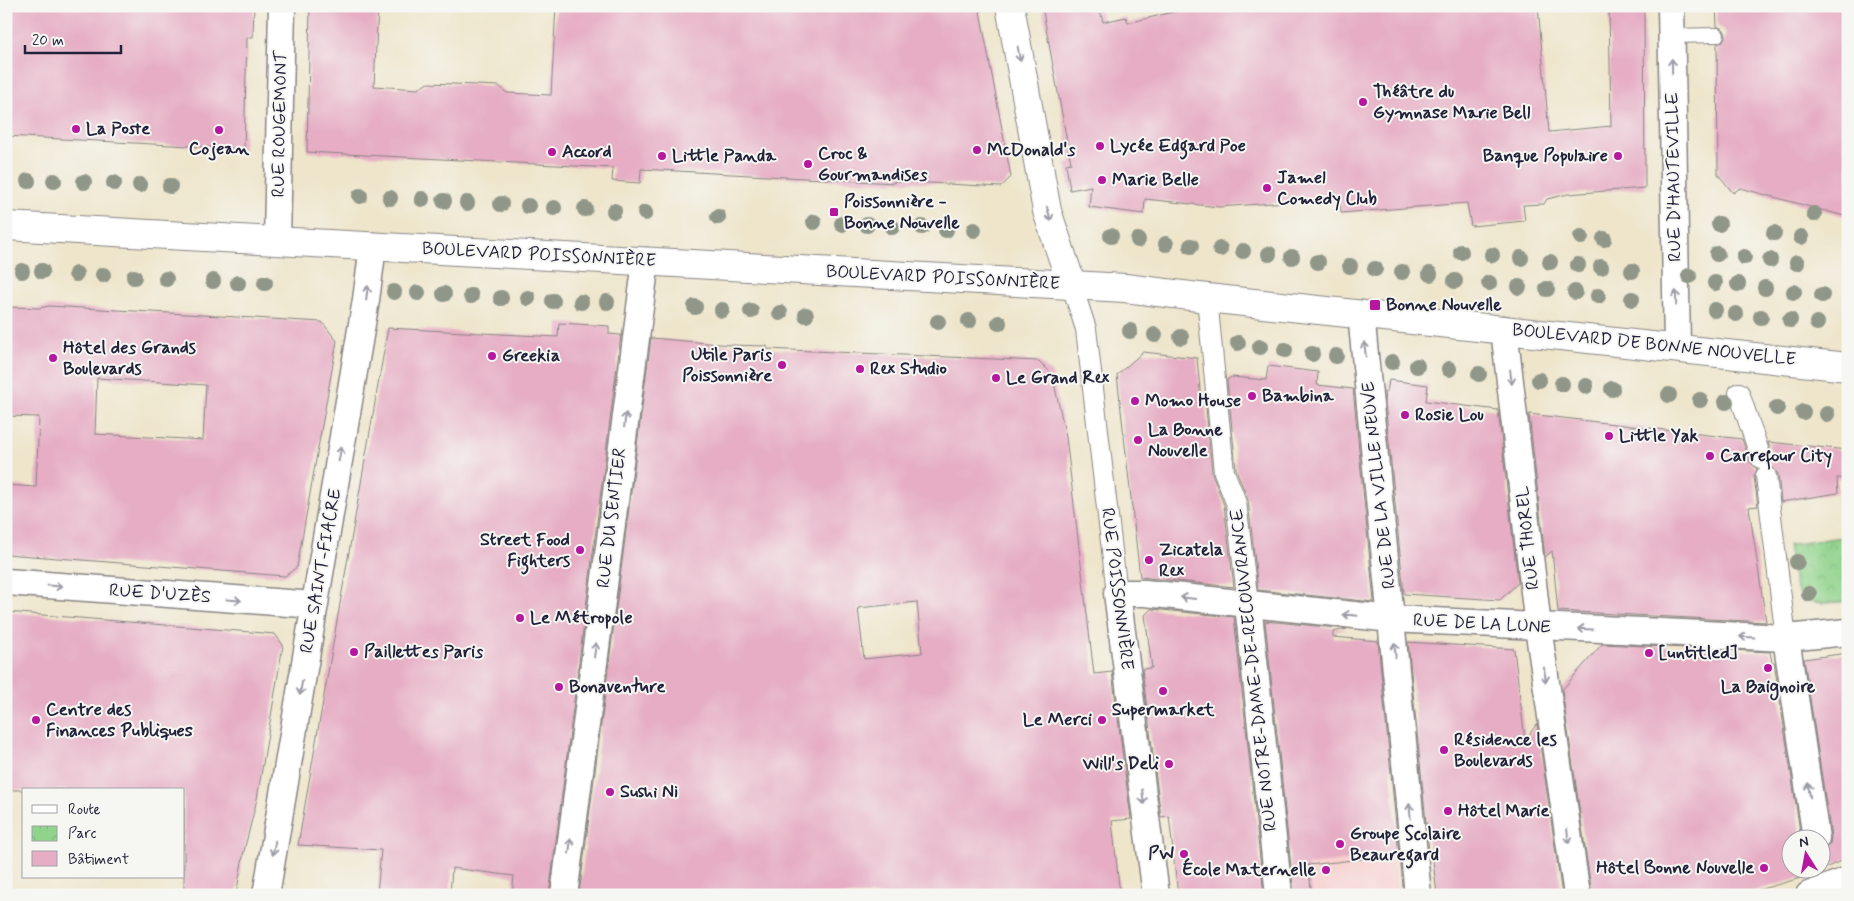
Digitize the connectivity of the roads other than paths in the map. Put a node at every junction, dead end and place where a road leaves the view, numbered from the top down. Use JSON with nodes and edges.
{"nodes":[{"id":1,"x":282,"y":6,"type":"edge"},
{"id":2,"x":1010,"y":6,"type":"edge"},
{"id":3,"x":1671,"y":6,"type":"edge"},
{"id":4,"x":1717,"y":35,"type":"dead end"},
{"id":5,"x":1672,"y":36,"type":"junction"},
{"id":6,"x":6,"y":226,"type":"edge"},
{"id":7,"x":278,"y":241,"type":"junction"},
{"id":8,"x":373,"y":246,"type":"junction"},
{"id":9,"x":646,"y":261,"type":"junction"},
{"id":10,"x":1072,"y":286,"type":"junction"},
{"id":11,"x":1207,"y":298,"type":"junction"},
{"id":12,"x":1361,"y":314,"type":"junction"},
{"id":13,"x":1504,"y":329,"type":"junction"},
{"id":14,"x":1676,"y":347,"type":"junction"},
{"id":15,"x":1848,"y":367,"type":"edge"},
{"id":16,"x":1739,"y":393,"type":"dead end"},
{"id":17,"x":6,"y":582,"type":"edge"},
{"id":18,"x":1117,"y":593,"type":"junction"},
{"id":19,"x":1248,"y":604,"type":"junction"},
{"id":20,"x":315,"y":605,"type":"junction"},
{"id":21,"x":1392,"y":619,"type":"junction"},
{"id":22,"x":1538,"y":627,"type":"junction"},
{"id":23,"x":1848,"y":632,"type":"edge"},
{"id":24,"x":1786,"y":638,"type":"junction"},
{"id":25,"x":1814,"y":828,"type":"edge"},
{"id":26,"x":1848,"y":880,"type":"edge"},
{"id":27,"x":1818,"y":885,"type":"edge"},
{"id":28,"x":266,"y":895,"type":"edge"},
{"id":29,"x":564,"y":895,"type":"edge"},
{"id":30,"x":1156,"y":895,"type":"edge"},
{"id":31,"x":1279,"y":895,"type":"edge"},
{"id":32,"x":1418,"y":895,"type":"edge"},
{"id":33,"x":1577,"y":895,"type":"edge"}],
"edges":[{"from":1,"to":7,"type":"street","name":"RUE ROUGEMONT"},
{"from":2,"to":10,"type":"main road","one_way":true},
{"from":3,"to":5,"type":"street","name":"RUE D'HAUTEVILLE"},
{"from":4,"to":5,"type":"lane"},
{"from":14,"to":5,"type":"street","name":"RUE D'HAUTEVILLE","one_way":true},
{"from":6,"to":7,"type":"main road","name":"BOULEVARD POISSONNIÈRE"},
{"from":7,"to":8,"type":"main road","name":"BOULEVARD POISSONNIÈRE"},
{"from":8,"to":9,"type":"main road","name":"BOULEVARD POISSONNIÈRE"},
{"from":20,"to":8,"type":"street","name":"RUE SAINT-FIACRE","one_way":true},
{"from":9,"to":10,"type":"main road","name":"BOULEVARD POISSONNIÈRE"},
{"from":29,"to":9,"type":"street","name":"RUE DU SENTIER","one_way":true},
{"from":10,"to":11,"type":"main road","name":"BOULEVARD DE BONNE NOUVELLE"},
{"from":10,"to":18,"type":"street","name":"RUE POISSONNIÈRE"},
{"from":11,"to":12,"type":"main road","name":"BOULEVARD DE BONNE NOUVELLE"},
{"from":11,"to":19,"type":"street","name":"RUE NOTRE-DAME-DE-RECOUVRANCE"},
{"from":12,"to":13,"type":"main road","name":"BOULEVARD DE BONNE NOUVELLE"},
{"from":21,"to":12,"type":"street","name":"RUE DE LA VILLE NEUVE","one_way":true},
{"from":13,"to":14,"type":"main road","name":"BOULEVARD DE BONNE NOUVELLE"},
{"from":13,"to":22,"type":"street","name":"RUE THOREL","one_way":true},
{"from":14,"to":15,"type":"main road","name":"BOULEVARD DE BONNE NOUVELLE"},
{"from":16,"to":24,"type":"street"},
{"from":17,"to":20,"type":"street","name":"RUE D'UZÈS","one_way":true},
{"from":19,"to":18,"type":"street","name":"RUE DE LA LUNE","one_way":true},
{"from":18,"to":30,"type":"street","name":"RUE POISSONNIÈRE","one_way":true},
{"from":21,"to":19,"type":"street","name":"RUE DE LA LUNE","one_way":true},
{"from":19,"to":31,"type":"street","name":"RUE NOTRE-DAME-DE-RECOUVRANCE"},
{"from":20,"to":28,"type":"street","name":"RUE SAINT-FIACRE","one_way":true},
{"from":21,"to":22,"type":"street","name":"RUE DE LA LUNE"},
{"from":32,"to":21,"type":"street","name":"RUE DE LA VILLE NEUVE","one_way":true},
{"from":24,"to":22,"type":"street","name":"RUE DE LA LUNE","one_way":true},
{"from":22,"to":33,"type":"street","name":"RUE THOREL","one_way":true},
{"from":23,"to":24,"type":"street","name":"RUE DE LA LUNE"},
{"from":25,"to":24,"type":"street","one_way":true},
{"from":26,"to":27,"type":"street"}]}
